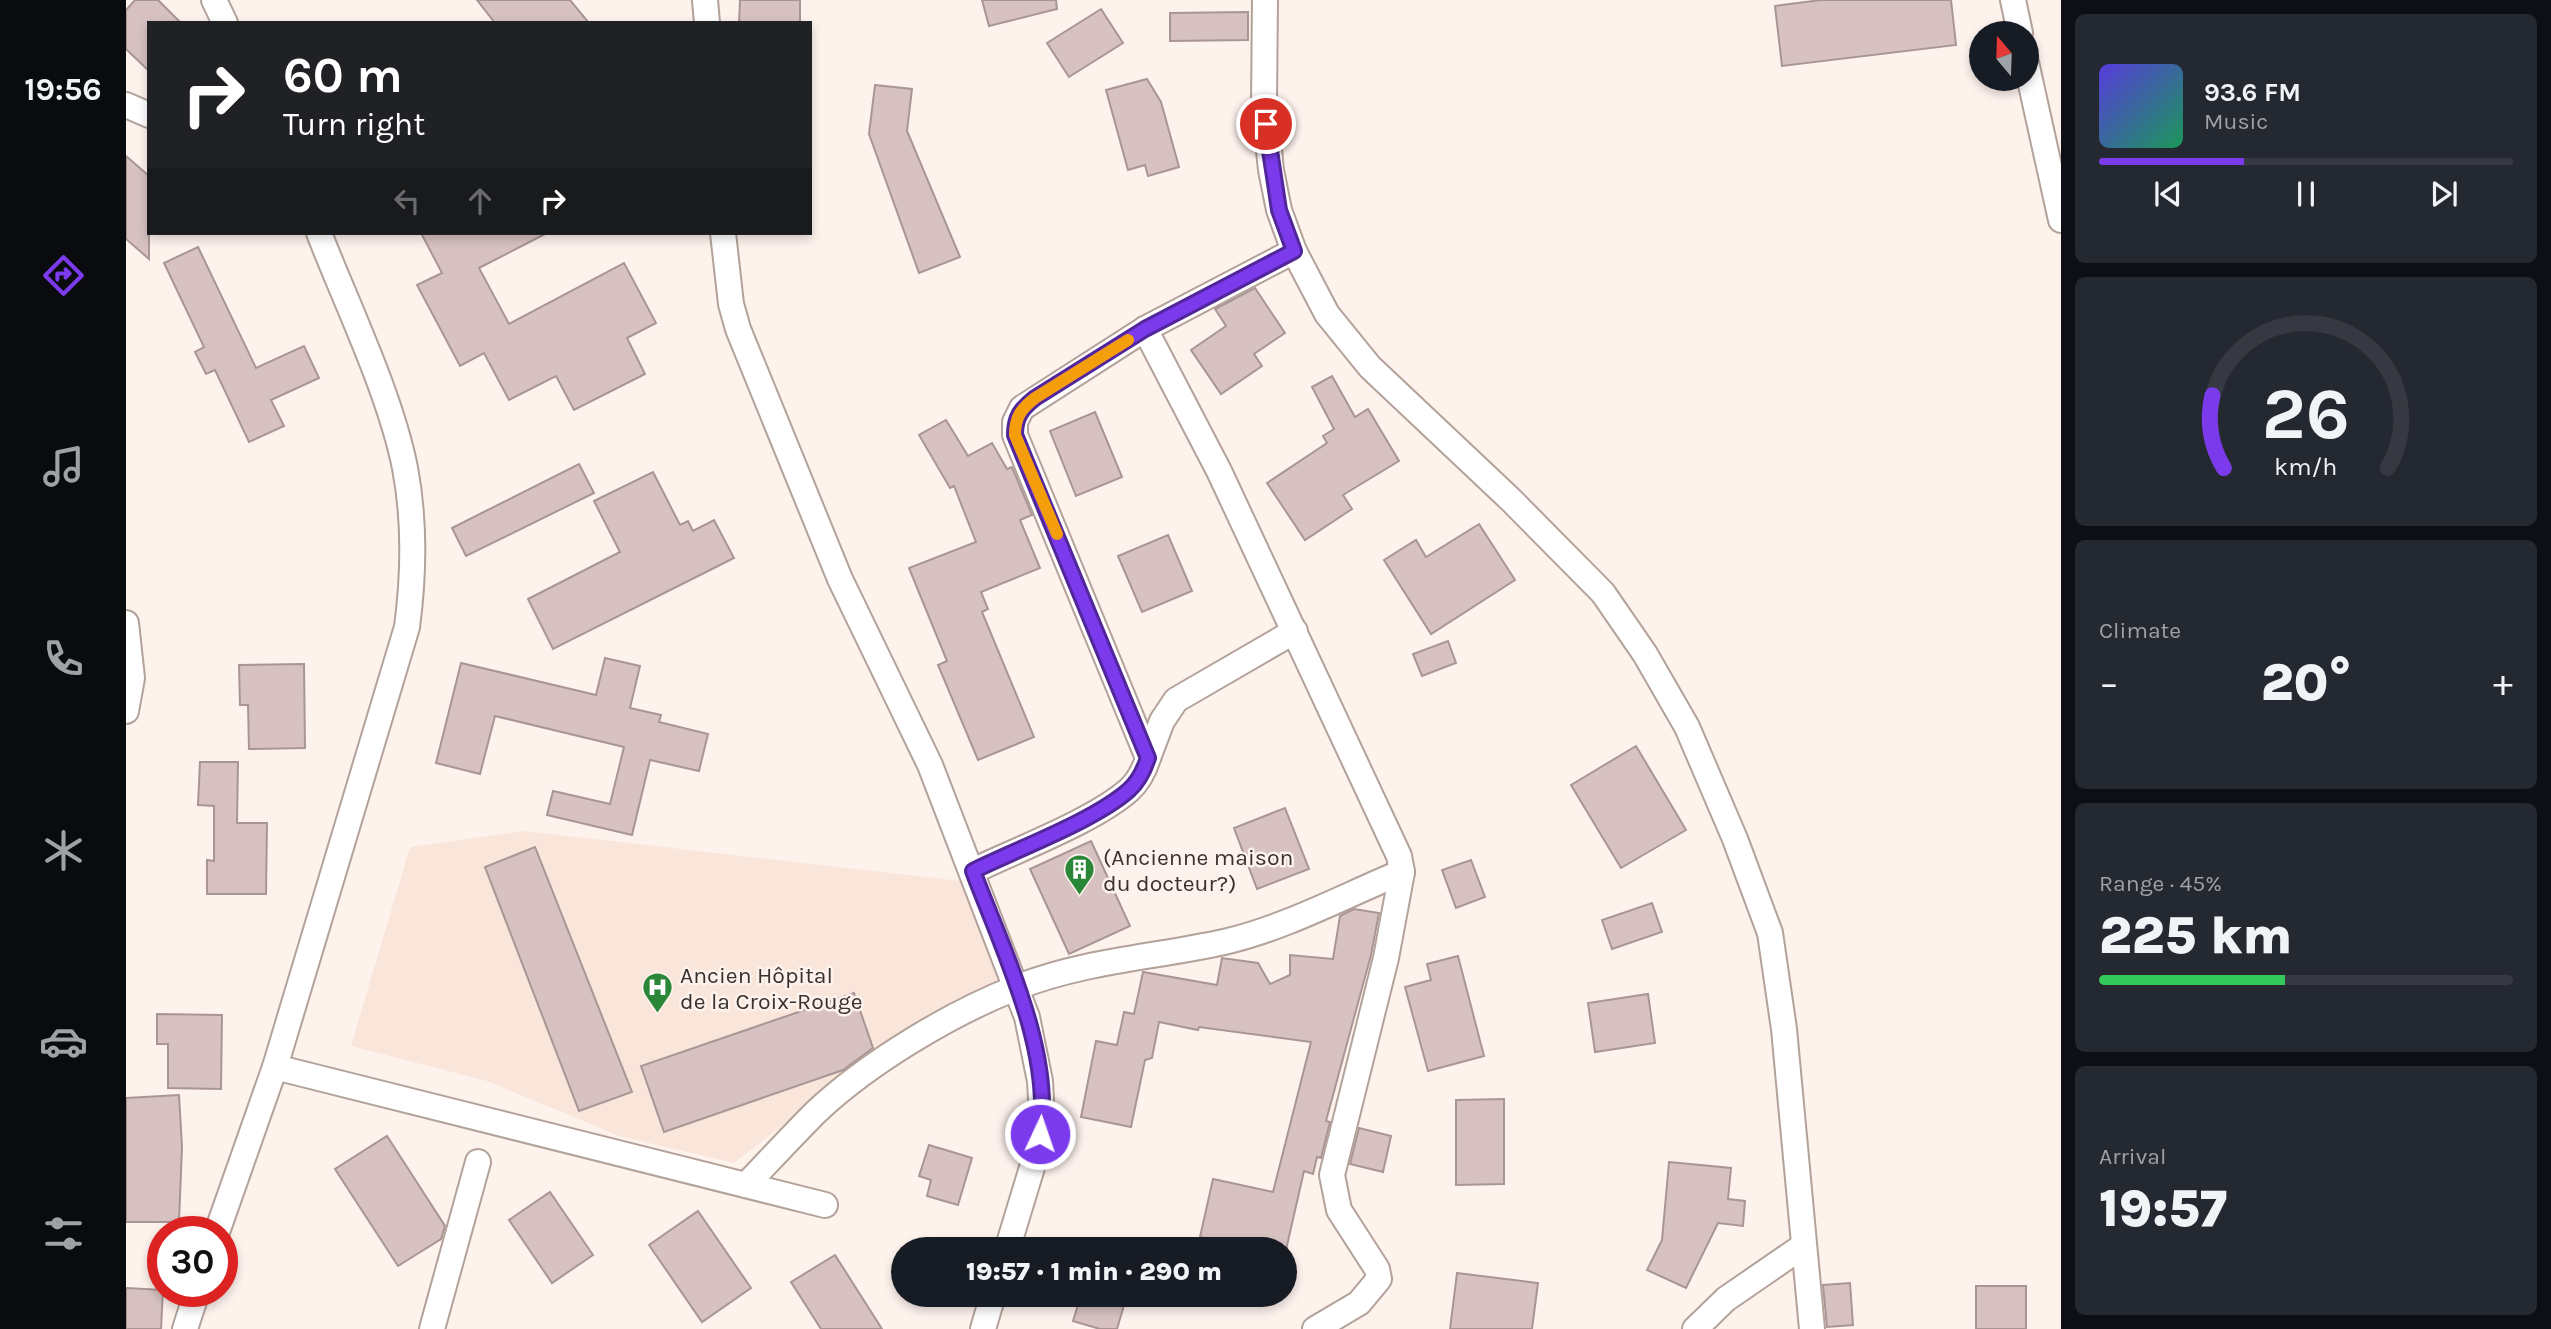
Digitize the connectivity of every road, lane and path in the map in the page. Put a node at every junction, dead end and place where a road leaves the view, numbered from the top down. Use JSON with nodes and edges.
{"nodes":[{"id":1,"x":214,"y":0,"type":"edge"},
{"id":2,"x":705,"y":0,"type":"edge"},
{"id":3,"x":1265,"y":0,"type":"edge"},
{"id":4,"x":2013,"y":0,"type":"edge"},
{"id":5,"x":224,"y":21,"type":"edge"},
{"id":6,"x":707,"y":21,"type":"edge"},
{"id":7,"x":2017,"y":21,"type":"edge"},
{"id":8,"x":2032,"y":91,"type":"edge"},
{"id":9,"x":126,"y":105,"type":"edge"},
{"id":10,"x":147,"y":114,"type":"edge"},
{"id":11,"x":2061,"y":220,"type":"edge"},
{"id":12,"x":320,"y":235,"type":"edge"},
{"id":13,"x":723,"y":235,"type":"edge"},
{"id":14,"x":1294,"y":251,"type":"junction"},
{"id":15,"x":1145,"y":329,"type":"junction"},
{"id":16,"x":126,"y":623,"type":"edge"},
{"id":17,"x":1295,"y":631,"type":"junction"},
{"id":18,"x":126,"y":711,"type":"edge"},
{"id":19,"x":1148,"y":758,"type":"junction"},
{"id":20,"x":973,"y":871,"type":"junction"},
{"id":21,"x":1402,"y":872,"type":"junction"},
{"id":22,"x":1016,"y":987,"type":"junction"},
{"id":23,"x":275,"y":1067,"type":"junction"},
{"id":24,"x":478,"y":1162,"type":"dead end"},
{"id":25,"x":746,"y":1185,"type":"junction"},
{"id":26,"x":825,"y":1205,"type":"dead end"},
{"id":27,"x":222,"y":1216,"type":"edge"},
{"id":28,"x":1011,"y":1237,"type":"edge"},
{"id":29,"x":1803,"y":1245,"type":"junction"},
{"id":30,"x":192,"y":1307,"type":"edge"},
{"id":31,"x":989,"y":1307,"type":"edge"},
{"id":32,"x":185,"y":1329,"type":"edge"},
{"id":33,"x":432,"y":1329,"type":"edge"},
{"id":34,"x":983,"y":1329,"type":"edge"},
{"id":35,"x":1315,"y":1329,"type":"edge"},
{"id":36,"x":1695,"y":1329,"type":"edge"},
{"id":37,"x":1812,"y":1329,"type":"edge"}],
"edges":[{"from":1,"to":5,"type":"street"},
{"from":2,"to":6,"type":"street"},
{"from":3,"to":14,"type":"street"},
{"from":4,"to":7,"type":"street"},
{"from":8,"to":11,"type":"street"},
{"from":9,"to":10,"type":"street"},
{"from":12,"to":23,"type":"street"},
{"from":13,"to":20,"type":"street"},
{"from":14,"to":15,"type":"street"},
{"from":14,"to":29,"type":"street"},
{"from":15,"to":17,"type":"street"},
{"from":15,"to":19,"type":"street"},
{"from":16,"to":18,"type":"street"},
{"from":17,"to":19,"type":"street"},
{"from":17,"to":21,"type":"street"},
{"from":19,"to":20,"type":"street"},
{"from":20,"to":22,"type":"street"},
{"from":21,"to":22,"type":"street"},
{"from":21,"to":35,"type":"street"},
{"from":22,"to":25,"type":"street"},
{"from":22,"to":28,"type":"street"},
{"from":23,"to":25,"type":"street"},
{"from":23,"to":27,"type":"street"},
{"from":24,"to":33,"type":"street"},
{"from":25,"to":26,"type":"street"},
{"from":29,"to":36,"type":"street"},
{"from":29,"to":37,"type":"street"},
{"from":30,"to":32,"type":"street"},
{"from":31,"to":34,"type":"street"}]}
